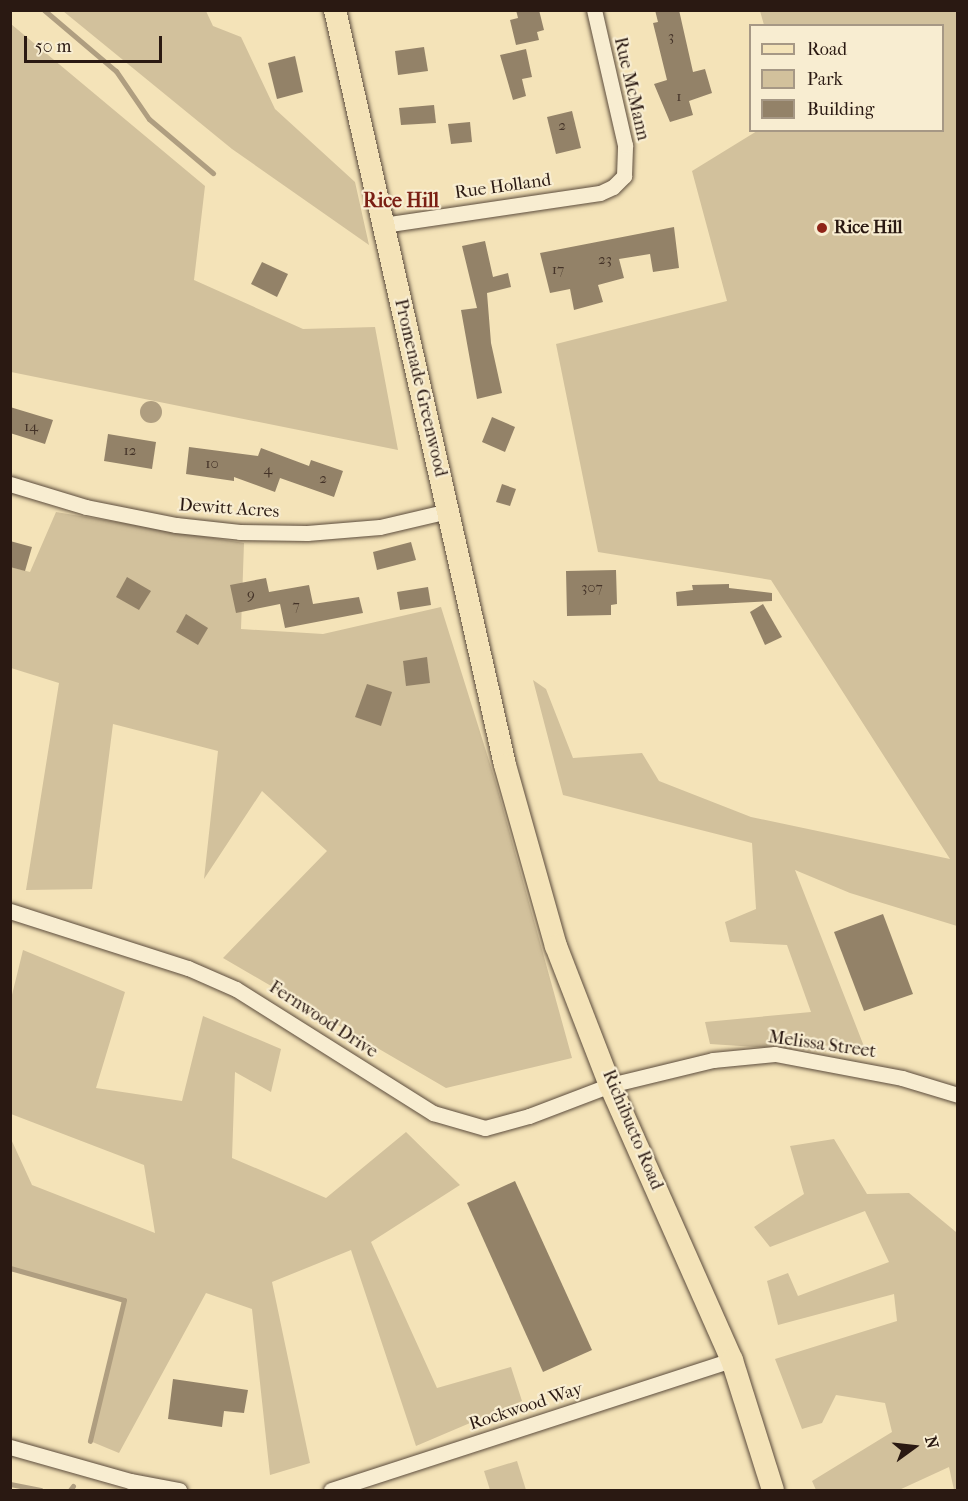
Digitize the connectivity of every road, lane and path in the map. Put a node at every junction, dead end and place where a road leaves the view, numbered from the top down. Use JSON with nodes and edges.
{"nodes":[{"id":1,"x":335,"y":10,"type":"edge"},
{"id":2,"x":594,"y":10,"type":"edge"},
{"id":3,"x":624,"y":176,"type":"joint"},
{"id":4,"x":383,"y":225,"type":"junction"},
{"id":5,"x":10,"y":484,"type":"edge"},
{"id":6,"x":448,"y":511,"type":"junction"},
{"id":7,"x":505,"y":765,"type":"joint"},
{"id":8,"x":10,"y":911,"type":"edge"},
{"id":9,"x":610,"y":1085,"type":"junction"},
{"id":10,"x":957,"y":1095,"type":"edge"},
{"id":11,"x":732,"y":1360,"type":"junction"},
{"id":12,"x":10,"y":1447,"type":"edge"},
{"id":13,"x":179,"y":1491,"type":"edge"},
{"id":14,"x":331,"y":1491,"type":"edge"},
{"id":15,"x":773,"y":1491,"type":"edge"}],
"edges":[{"from":1,"to":4,"type":"main road","name":"Promenade Greenwood"},
{"from":2,"to":3,"type":"street","name":"Rue McMann"},
{"from":3,"to":4,"type":"street","name":"Rue Holland"},
{"from":4,"to":6,"type":"main road","name":"Promenade Greenwood"},
{"from":5,"to":6,"type":"street","name":"Dewitt Acres"},
{"from":6,"to":7,"type":"main road","name":"Promenade Greenwood"},
{"from":7,"to":9,"type":"main road","name":"Richibucto Road"},
{"from":8,"to":9,"type":"street","name":"Fernwood Drive"},
{"from":9,"to":10,"type":"street","name":"Melissa Street"},
{"from":9,"to":11,"type":"main road","name":"Richibucto Road"},
{"from":11,"to":14,"type":"street","name":"Rockwood Way"},
{"from":11,"to":15,"type":"main road","name":"Richibucto Road"},
{"from":12,"to":13,"type":"street"}]}
